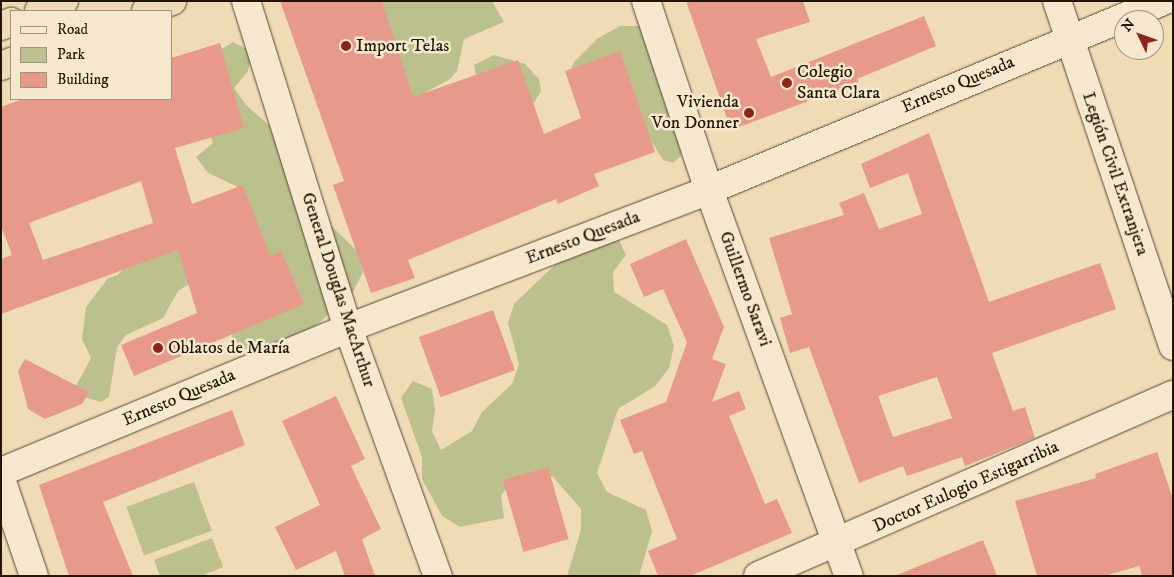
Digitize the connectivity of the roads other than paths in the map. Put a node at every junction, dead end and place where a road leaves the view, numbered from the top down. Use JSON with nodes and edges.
{"nodes":[{"id":1,"x":64,"y":1,"type":"edge"},
{"id":2,"x":172,"y":1,"type":"edge"},
{"id":3,"x":246,"y":1,"type":"edge"},
{"id":4,"x":646,"y":1,"type":"edge"},
{"id":5,"x":1056,"y":1,"type":"edge"},
{"id":6,"x":1152,"y":4,"type":"edge"},
{"id":7,"x":42,"y":10,"type":"edge"},
{"id":8,"x":149,"y":10,"type":"edge"},
{"id":9,"x":1069,"y":39,"type":"junction"},
{"id":10,"x":709,"y":190,"type":"junction"},
{"id":11,"x":348,"y":328,"type":"junction"},
{"id":12,"x":1173,"y":346,"type":"edge"},
{"id":13,"x":1173,"y":395,"type":"edge"},
{"id":14,"x":1,"y":472,"type":"edge"},
{"id":15,"x":1,"y":479,"type":"edge"},
{"id":16,"x":838,"y":543,"type":"junction"},
{"id":17,"x":34,"y":576,"type":"edge"},
{"id":18,"x":438,"y":576,"type":"edge"},
{"id":19,"x":758,"y":576,"type":"edge"},
{"id":20,"x":849,"y":576,"type":"edge"}],
"edges":[{"from":1,"to":7,"type":"highway"},
{"from":2,"to":8,"type":"highway"},
{"from":3,"to":11,"type":"street","name":"General Douglas MacArthur"},
{"from":4,"to":10,"type":"street","name":"Guillermo Saravi"},
{"from":5,"to":9,"type":"street","name":"Legión Civil Extranjera"},
{"from":6,"to":9,"type":"street","name":"Ernesto Quesada"},
{"from":9,"to":10,"type":"street","name":"Ernesto Quesada"},
{"from":9,"to":12,"type":"street","name":"Legión Civil Extranjera"},
{"from":10,"to":11,"type":"street","name":"Ernesto Quesada"},
{"from":10,"to":16,"type":"street","name":"Guillermo Saravi"},
{"from":11,"to":14,"type":"street","name":"Ernesto Quesada"},
{"from":11,"to":18,"type":"street","name":"General Douglas MacArthur"},
{"from":13,"to":16,"type":"street","name":"Doctor Eulogio Estigarribia"},
{"from":15,"to":17,"type":"street"},
{"from":16,"to":19,"type":"street","name":"Doctor Eulogio Estigarribia"},
{"from":16,"to":20,"type":"street","name":"Guillermo Saravi"}]}
